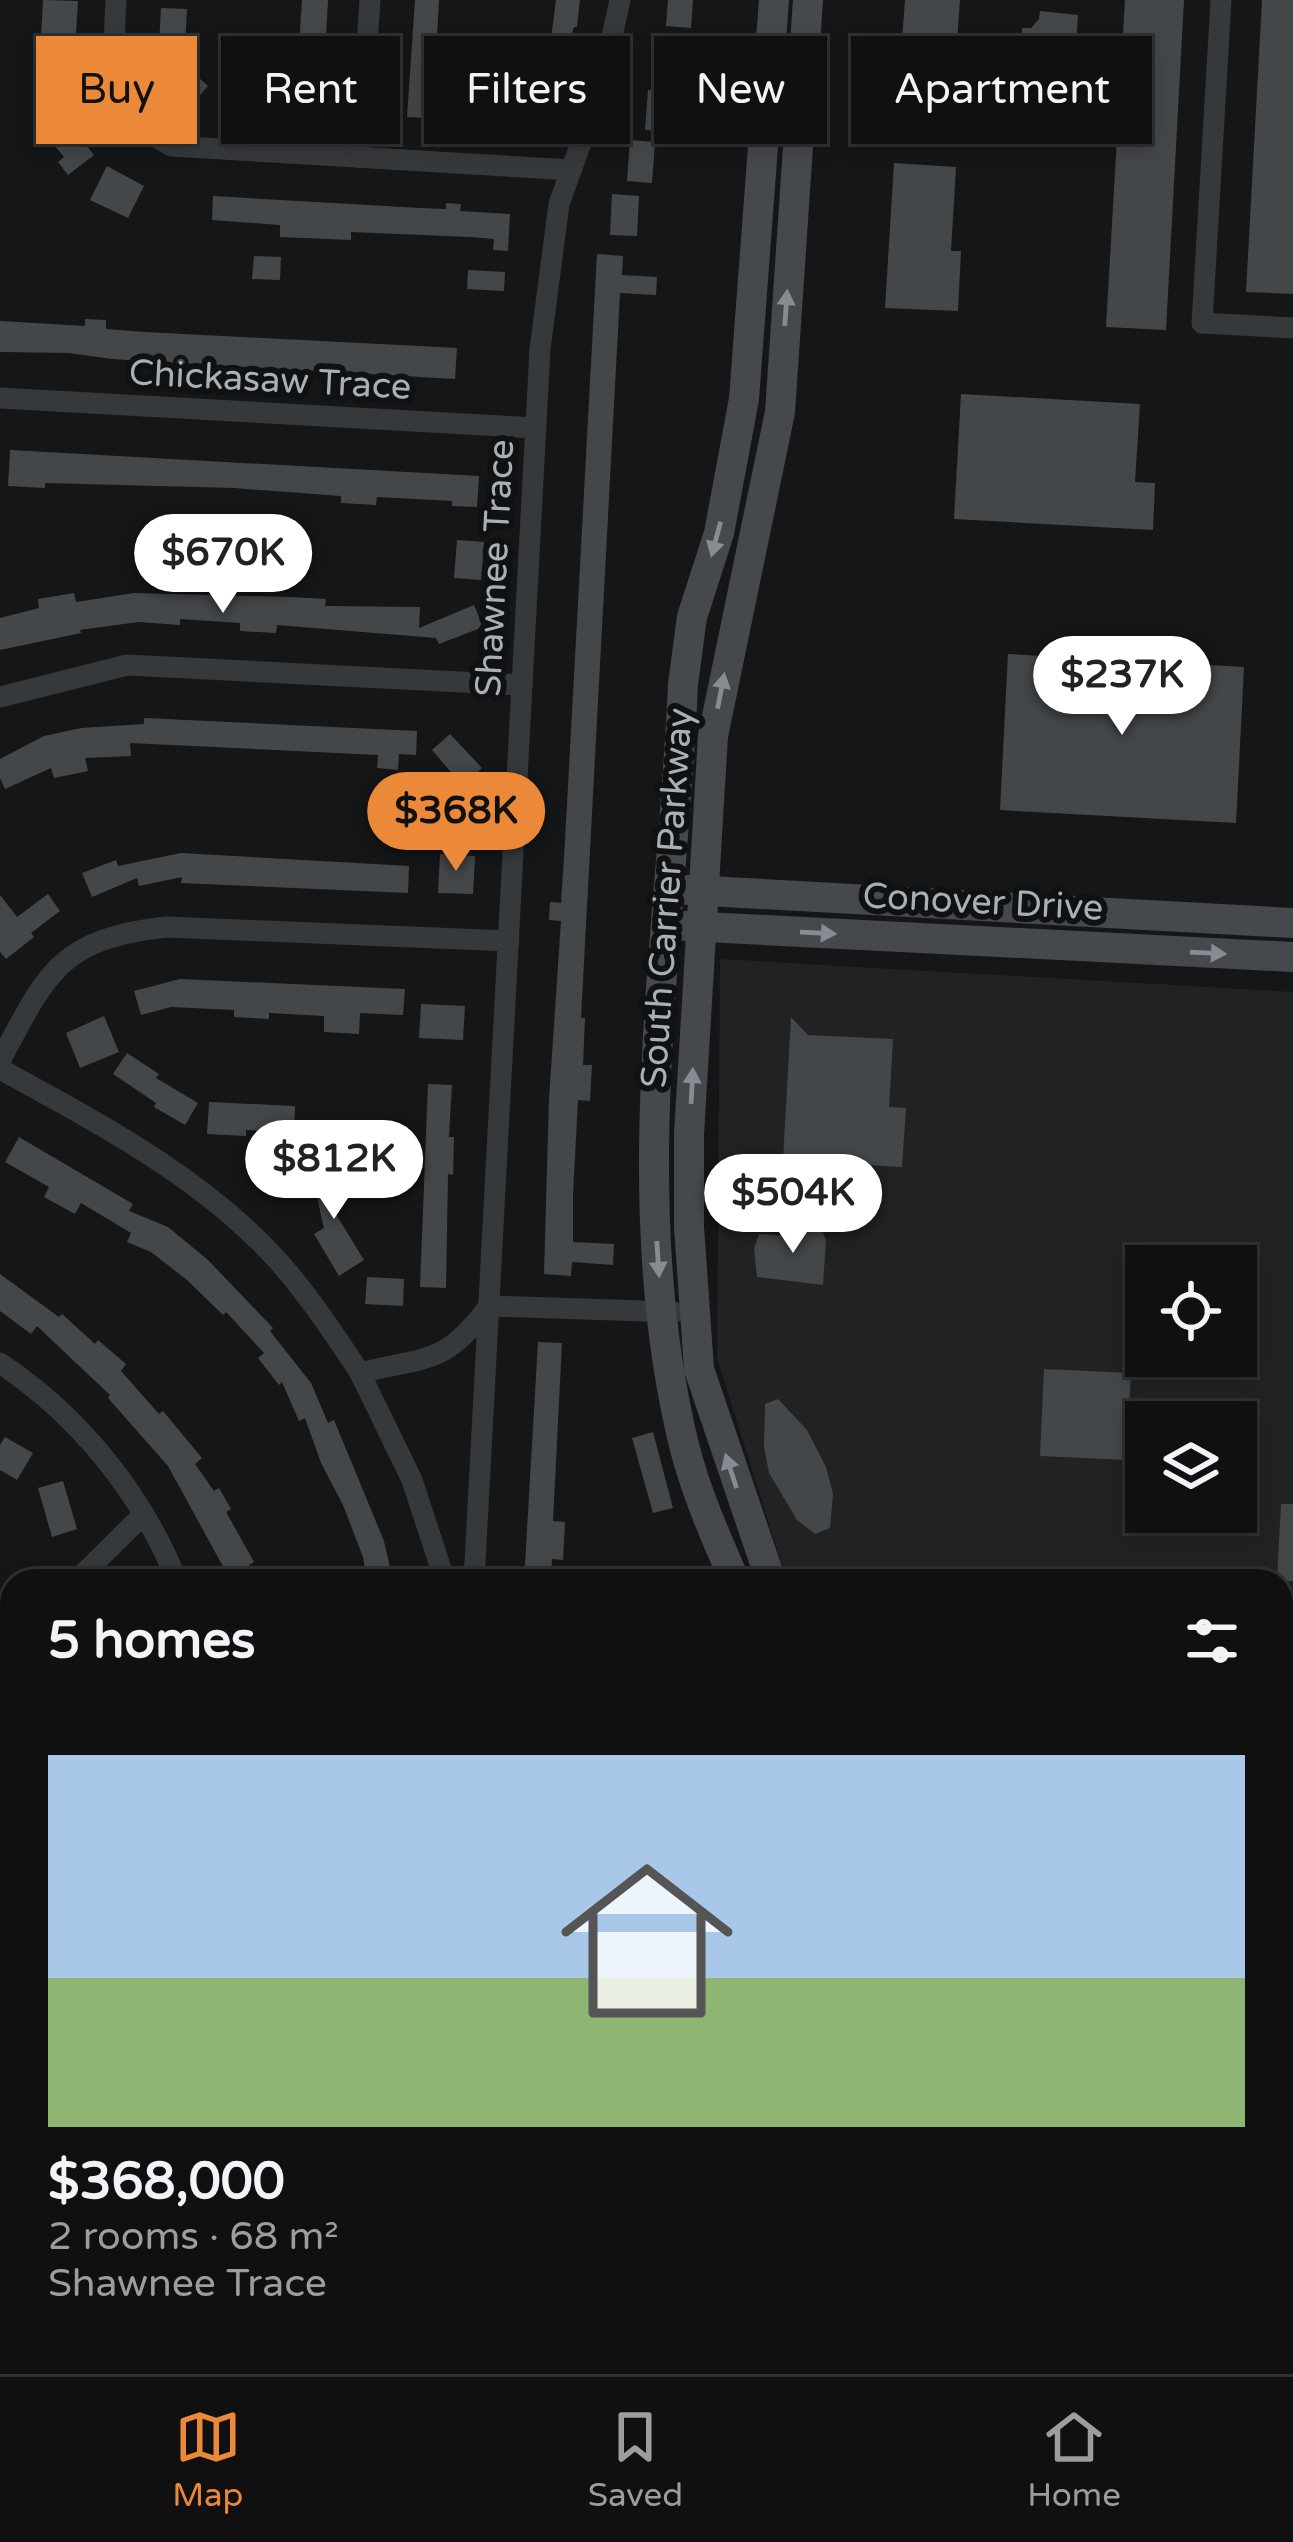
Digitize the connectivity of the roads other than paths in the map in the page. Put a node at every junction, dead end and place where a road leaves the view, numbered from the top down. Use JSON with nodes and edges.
{"nodes":[{"id":1,"x":116,"y":0,"type":"edge"},
{"id":2,"x":370,"y":0,"type":"edge"},
{"id":3,"x":620,"y":0,"type":"edge"},
{"id":4,"x":774,"y":0,"type":"edge"},
{"id":5,"x":808,"y":0,"type":"edge"},
{"id":6,"x":1221,"y":0,"type":"edge"},
{"id":7,"x":359,"y":158,"type":"junction"},
{"id":8,"x":571,"y":170,"type":"junction"},
{"id":9,"x":1293,"y":328,"type":"edge"},
{"id":10,"x":0,"y":398,"type":"edge"},
{"id":11,"x":536,"y":428,"type":"junction"},
{"id":12,"x":522,"y":685,"type":"junction"},
{"id":13,"x":0,"y":697,"type":"edge"},
{"id":14,"x":670,"y":890,"type":"junction"},
{"id":15,"x":704,"y":891,"type":"junction"},
{"id":16,"x":1293,"y":923,"type":"edge"},
{"id":17,"x":668,"y":926,"type":"junction"},
{"id":18,"x":701,"y":927,"type":"junction"},
{"id":19,"x":509,"y":941,"type":"junction"},
{"id":20,"x":1293,"y":957,"type":"edge"},
{"id":21,"x":0,"y":1065,"type":"edge"},
{"id":22,"x":489,"y":1306,"type":"junction"},
{"id":23,"x":663,"y":1312,"type":"junction"},
{"id":24,"x":694,"y":1312,"type":"junction"},
{"id":25,"x":0,"y":1363,"type":"edge"},
{"id":26,"x":360,"y":1373,"type":"junction"},
{"id":27,"x":144,"y":1514,"type":"junction"},
{"id":28,"x":88,"y":1569,"type":"edge"},
{"id":29,"x":171,"y":1569,"type":"edge"},
{"id":30,"x":441,"y":1569,"type":"edge"},
{"id":31,"x":475,"y":1569,"type":"edge"},
{"id":32,"x":730,"y":1569,"type":"edge"},
{"id":33,"x":766,"y":1569,"type":"edge"}],
"edges":[{"from":1,"to":7,"type":"street"},
{"from":2,"to":7,"type":"street"},
{"from":3,"to":8,"type":"street","name":"Shawnee Trace"},
{"from":4,"to":14,"type":"main road","name":"South Carrier Parkway","one_way":true},
{"from":15,"to":5,"type":"main road","name":"South Carrier Parkway","one_way":true},
{"from":6,"to":9,"type":"street"},
{"from":7,"to":8,"type":"street"},
{"from":8,"to":11,"type":"street","name":"Shawnee Trace"},
{"from":10,"to":11,"type":"street","name":"Chickasaw Trace"},
{"from":11,"to":12,"type":"street","name":"Shawnee Trace"},
{"from":12,"to":13,"type":"street"},
{"from":12,"to":19,"type":"street","name":"Shawnee Trace"},
{"from":14,"to":15,"type":"main road","name":"Conover Drive"},
{"from":14,"to":17,"type":"main road","name":"South Carrier Parkway"},
{"from":15,"to":16,"type":"main road","name":"Conover Drive"},
{"from":15,"to":18,"type":"main road","name":"South Carrier Parkway"},
{"from":17,"to":18,"type":"main road","name":"Conover Drive"},
{"from":17,"to":23,"type":"main road","name":"South Carrier Parkway","one_way":true},
{"from":18,"to":20,"type":"main road","name":"Conover Drive","one_way":true},
{"from":24,"to":18,"type":"main road","name":"South Carrier Parkway","one_way":true},
{"from":19,"to":21,"type":"street"},
{"from":19,"to":22,"type":"street","name":"Shawnee Trace"},
{"from":21,"to":26,"type":"street"},
{"from":22,"to":23,"type":"street"},
{"from":22,"to":26,"type":"street"},
{"from":22,"to":31,"type":"street","name":"Shawnee Trace"},
{"from":23,"to":24,"type":"street"},
{"from":23,"to":32,"type":"main road","name":"South Carrier Parkway"},
{"from":33,"to":24,"type":"main road","name":"South Carrier Parkway","one_way":true},
{"from":25,"to":27,"type":"street"},
{"from":26,"to":30,"type":"street"},
{"from":27,"to":28,"type":"street"},
{"from":27,"to":29,"type":"street"}]}
